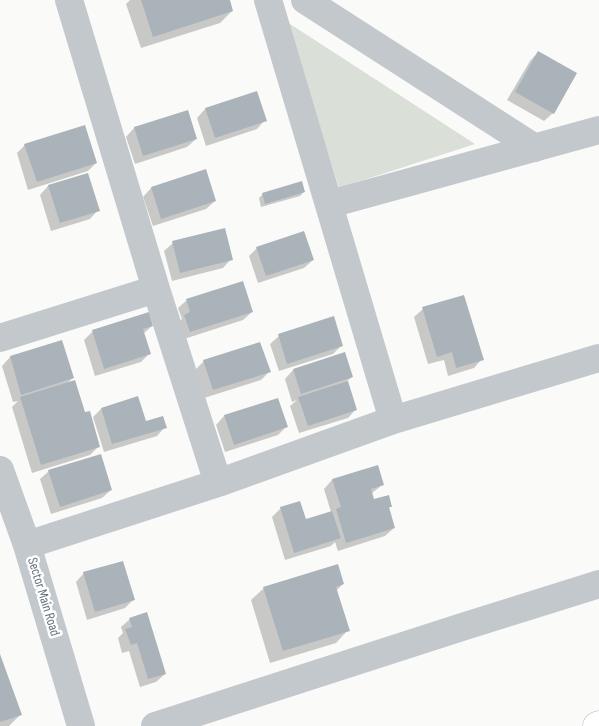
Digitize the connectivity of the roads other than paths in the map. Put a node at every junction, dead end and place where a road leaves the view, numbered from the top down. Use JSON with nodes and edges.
{"nodes":[{"id":1,"x":69,"y":0,"type":"edge"},
{"id":2,"x":268,"y":0,"type":"edge"},
{"id":3,"x":305,"y":0,"type":"edge"},
{"id":4,"x":599,"y":130,"type":"edge"},
{"id":5,"x":534,"y":148,"type":"junction"},
{"id":6,"x":330,"y":204,"type":"junction"},
{"id":7,"x":156,"y":290,"type":"junction"},
{"id":8,"x":0,"y":338,"type":"edge"},
{"id":9,"x":599,"y":358,"type":"edge"},
{"id":10,"x":393,"y":420,"type":"junction"},
{"id":11,"x":0,"y":470,"type":"edge"},
{"id":12,"x":218,"y":482,"type":"junction"},
{"id":13,"x":27,"y":545,"type":"junction"},
{"id":14,"x":599,"y":584,"type":"edge"},
{"id":15,"x":81,"y":726,"type":"edge"},
{"id":16,"x":155,"y":726,"type":"edge"}],
"edges":[{"from":1,"to":7,"type":"street"},
{"from":2,"to":6,"type":"street"},
{"from":3,"to":5,"type":"street"},
{"from":4,"to":5,"type":"street"},
{"from":5,"to":6,"type":"street"},
{"from":6,"to":10,"type":"street"},
{"from":7,"to":8,"type":"street"},
{"from":7,"to":12,"type":"street"},
{"from":9,"to":10,"type":"street"},
{"from":10,"to":12,"type":"street"},
{"from":11,"to":13,"type":"street","name":"Sector Main Road"},
{"from":12,"to":13,"type":"street"},
{"from":13,"to":15,"type":"street","name":"Sector Main Road"},
{"from":14,"to":16,"type":"street"}]}
